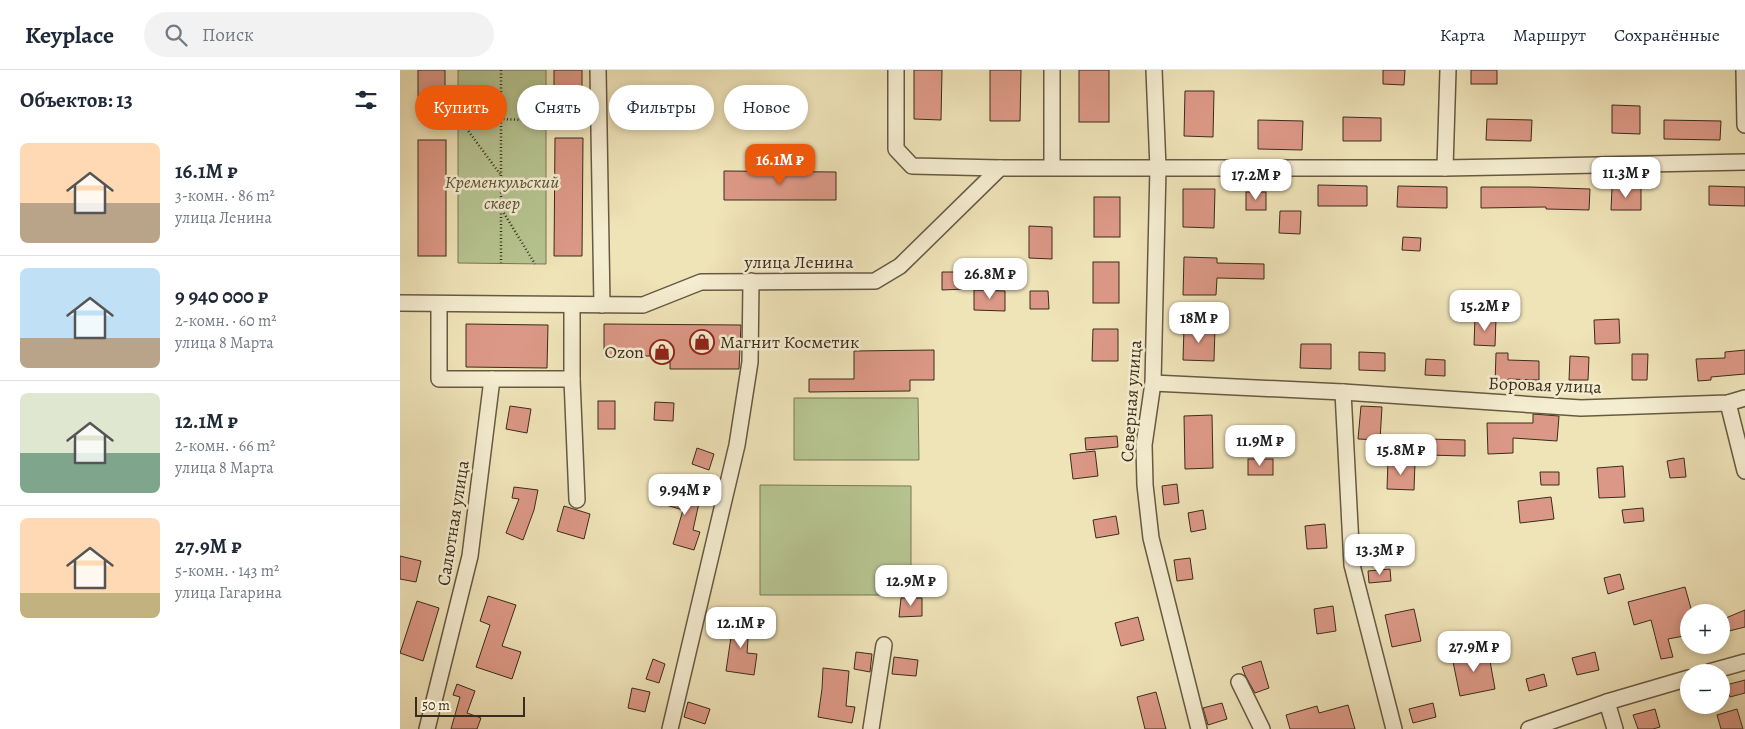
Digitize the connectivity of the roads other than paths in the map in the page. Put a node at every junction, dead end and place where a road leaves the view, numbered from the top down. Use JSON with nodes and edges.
{"nodes":[{"id":1,"x":598,"y":70,"type":"edge"},
{"id":2,"x":896,"y":70,"type":"edge"},
{"id":3,"x":1052,"y":70,"type":"edge"},
{"id":4,"x":1154,"y":70,"type":"edge"},
{"id":5,"x":1448,"y":70,"type":"edge"},
{"id":6,"x":1744,"y":70,"type":"edge"},
{"id":7,"x":1745,"y":125,"type":"edge"},
{"id":8,"x":1745,"y":162,"type":"edge"},
{"id":9,"x":1052,"y":167,"type":"junction"},
{"id":10,"x":1000,"y":168,"type":"junction"},
{"id":11,"x":1158,"y":168,"type":"junction"},
{"id":12,"x":1445,"y":168,"type":"junction"},
{"id":13,"x":751,"y":281,"type":"junction"},
{"id":14,"x":400,"y":303,"type":"edge"},
{"id":15,"x":439,"y":304,"type":"junction"},
{"id":16,"x":572,"y":305,"type":"junction"},
{"id":17,"x":602,"y":305,"type":"junction"},
{"id":18,"x":492,"y":379,"type":"junction"},
{"id":19,"x":572,"y":379,"type":"junction"},
{"id":20,"x":1154,"y":383,"type":"junction"},
{"id":21,"x":1343,"y":392,"type":"junction"},
{"id":22,"x":1745,"y":398,"type":"edge"},
{"id":23,"x":1728,"y":403,"type":"junction"},
{"id":24,"x":1745,"y":471,"type":"edge"},
{"id":25,"x":577,"y":500,"type":"dead end"},
{"id":26,"x":884,"y":645,"type":"dead end"},
{"id":27,"x":1745,"y":662,"type":"edge"},
{"id":28,"x":1730,"y":666,"type":"edge"},
{"id":29,"x":1680,"y":681,"type":"edge"},
{"id":30,"x":1239,"y":682,"type":"dead end"},
{"id":31,"x":1607,"y":702,"type":"junction"},
{"id":32,"x":427,"y":729,"type":"edge"},
{"id":33,"x":670,"y":729,"type":"edge"},
{"id":34,"x":871,"y":729,"type":"edge"},
{"id":35,"x":1198,"y":729,"type":"edge"},
{"id":36,"x":1262,"y":729,"type":"edge"},
{"id":37,"x":1394,"y":729,"type":"edge"},
{"id":38,"x":1529,"y":729,"type":"edge"},
{"id":39,"x":1615,"y":729,"type":"edge"}],
"edges":[{"from":1,"to":17,"type":"street"},
{"from":2,"to":10,"type":"street"},
{"from":3,"to":9,"type":"street"},
{"from":4,"to":11,"type":"street","name":"Северная улица"},
{"from":5,"to":12,"type":"street"},
{"from":6,"to":7,"type":"street"},
{"from":8,"to":12,"type":"street"},
{"from":9,"to":10,"type":"street"},
{"from":9,"to":11,"type":"street"},
{"from":10,"to":13,"type":"street","name":"улица Ленина"},
{"from":11,"to":12,"type":"street"},
{"from":11,"to":20,"type":"street","name":"Северная улица"},
{"from":13,"to":17,"type":"street","name":"улица Ленина"},
{"from":13,"to":33,"type":"street"},
{"from":14,"to":15,"type":"street","name":"улица Ленина"},
{"from":15,"to":16,"type":"street","name":"улица Ленина"},
{"from":15,"to":18,"type":"street"},
{"from":16,"to":17,"type":"street","name":"улица Ленина"},
{"from":16,"to":19,"type":"street"},
{"from":18,"to":19,"type":"street"},
{"from":18,"to":32,"type":"street","name":"Салютная улица"},
{"from":19,"to":25,"type":"street"},
{"from":20,"to":21,"type":"street","name":"Боровая улица"},
{"from":20,"to":35,"type":"street","name":"Северная улица"},
{"from":21,"to":23,"type":"street","name":"Боровая улица"},
{"from":21,"to":37,"type":"street"},
{"from":22,"to":23,"type":"street","name":"Боровая улица"},
{"from":23,"to":24,"type":"street"},
{"from":26,"to":34,"type":"street"},
{"from":27,"to":28,"type":"street"},
{"from":29,"to":31,"type":"street"},
{"from":30,"to":36,"type":"street"},
{"from":31,"to":38,"type":"street"},
{"from":31,"to":39,"type":"street"}]}
